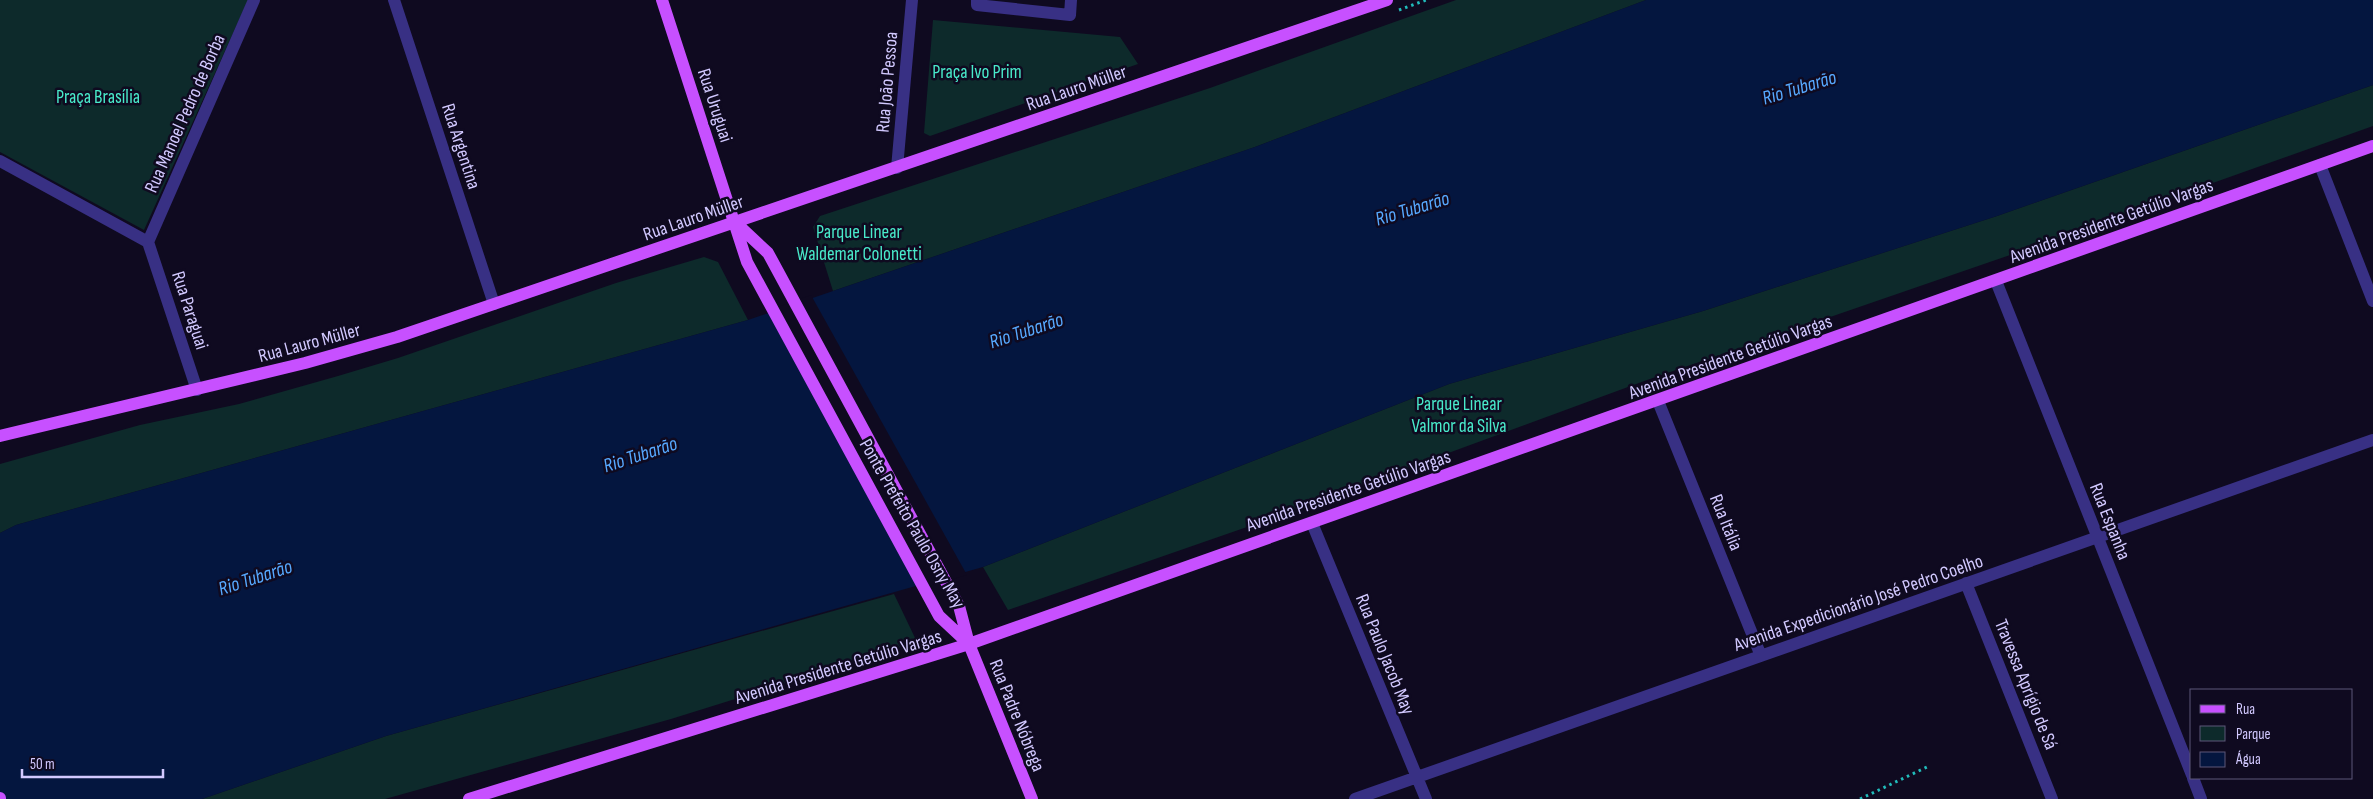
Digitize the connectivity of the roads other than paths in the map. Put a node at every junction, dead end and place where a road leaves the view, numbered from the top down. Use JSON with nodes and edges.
{"nodes":[{"id":1,"x":254,"y":0,"type":"edge"},
{"id":2,"x":394,"y":0,"type":"edge"},
{"id":3,"x":662,"y":0,"type":"edge"},
{"id":4,"x":912,"y":0,"type":"edge"},
{"id":5,"x":977,"y":0,"type":"edge"},
{"id":6,"x":1071,"y":0,"type":"edge"},
{"id":7,"x":1387,"y":0,"type":"edge"},
{"id":8,"x":1021,"y":4,"type":"edge"},
{"id":9,"x":2373,"y":146,"type":"edge"},
{"id":10,"x":0,"y":161,"type":"edge"},
{"id":11,"x":2320,"y":165,"type":"junction"},
{"id":12,"x":897,"y":168,"type":"junction"},
{"id":13,"x":735,"y":223,"type":"junction"},
{"id":14,"x":148,"y":242,"type":"junction"},
{"id":15,"x":1996,"y":281,"type":"junction"},
{"id":16,"x":2373,"y":301,"type":"edge"},
{"id":17,"x":494,"y":304,"type":"junction"},
{"id":18,"x":198,"y":390,"type":"junction"},
{"id":19,"x":1658,"y":401,"type":"junction"},
{"id":20,"x":0,"y":436,"type":"edge"},
{"id":21,"x":2373,"y":440,"type":"edge"},
{"id":22,"x":1312,"y":523,"type":"junction"},
{"id":23,"x":2098,"y":537,"type":"junction"},
{"id":24,"x":1966,"y":583,"type":"junction"},
{"id":25,"x":969,"y":644,"type":"junction"},
{"id":26,"x":1761,"y":656,"type":"junction"},
{"id":27,"x":2190,"y":771,"type":"edge"},
{"id":28,"x":1417,"y":777,"type":"junction"},
{"id":29,"x":2193,"y":779,"type":"edge"},
{"id":30,"x":469,"y":799,"type":"edge"},
{"id":31,"x":1032,"y":799,"type":"edge"},
{"id":32,"x":1355,"y":799,"type":"edge"},
{"id":33,"x":1426,"y":799,"type":"edge"},
{"id":34,"x":2052,"y":799,"type":"edge"},
{"id":35,"x":2201,"y":799,"type":"edge"}],
"edges":[{"from":1,"to":14,"type":"street","name":"Rua Manoel Pedro de Borba"},
{"from":2,"to":17,"type":"street","name":"Rua Argentina"},
{"from":3,"to":13,"type":"main road","name":"Rua Uruguai"},
{"from":4,"to":12,"type":"street","name":"Rua João Pessoa"},
{"from":5,"to":8,"type":"street"},
{"from":6,"to":8,"type":"street"},
{"from":7,"to":12,"type":"main road","name":"Rua Lauro Müller"},
{"from":9,"to":11,"type":"main road","name":"Avenida Presidente Getúlio Vargas"},
{"from":10,"to":14,"type":"street"},
{"from":11,"to":15,"type":"main road","name":"Avenida Presidente Getúlio Vargas"},
{"from":11,"to":16,"type":"street"},
{"from":12,"to":13,"type":"main road","name":"Rua Lauro Müller"},
{"from":13,"to":17,"type":"main road","name":"Rua Lauro Müller"},
{"from":13,"to":25,"type":"main road","name":"Ponte Prefeito Paulo Osny May"},
{"from":13,"to":25,"type":"main road","name":"Ponte Prefeito Paulo Osny May"},
{"from":14,"to":18,"type":"street","name":"Rua Paraguai"},
{"from":15,"to":19,"type":"main road","name":"Avenida Presidente Getúlio Vargas"},
{"from":15,"to":23,"type":"street","name":"Rua Espanha"},
{"from":17,"to":18,"type":"main road","name":"Rua Lauro Müller"},
{"from":18,"to":20,"type":"main road","name":"Rua Lauro Müller"},
{"from":19,"to":22,"type":"main road","name":"Avenida Presidente Getúlio Vargas"},
{"from":19,"to":26,"type":"street","name":"Rua Itália"},
{"from":21,"to":23,"type":"street","name":"Avenida Expedicionário José Pedro Coelho"},
{"from":22,"to":25,"type":"main road","name":"Avenida Presidente Getúlio Vargas"},
{"from":22,"to":28,"type":"street","name":"Rua Paulo Jacob May"},
{"from":23,"to":24,"type":"street","name":"Avenida Expedicionário José Pedro Coelho"},
{"from":23,"to":27,"type":"street","name":"Rua Espanha"},
{"from":24,"to":26,"type":"street","name":"Avenida Expedicionário José Pedro Coelho"},
{"from":24,"to":34,"type":"street","name":"Travessa Aprígio de Sá"},
{"from":25,"to":30,"type":"main road","name":"Avenida Presidente Getúlio Vargas"},
{"from":25,"to":31,"type":"main road","name":"Rua Padre Nóbrega"},
{"from":26,"to":28,"type":"street","name":"Avenida Expedicionário José Pedro Coelho"},
{"from":28,"to":32,"type":"street","name":"Avenida Expedicionário José Pedro Coelho"},
{"from":28,"to":33,"type":"street","name":"Rua Paulo Jacob May"},
{"from":29,"to":35,"type":"street","name":"Rua Espanha"}]}
